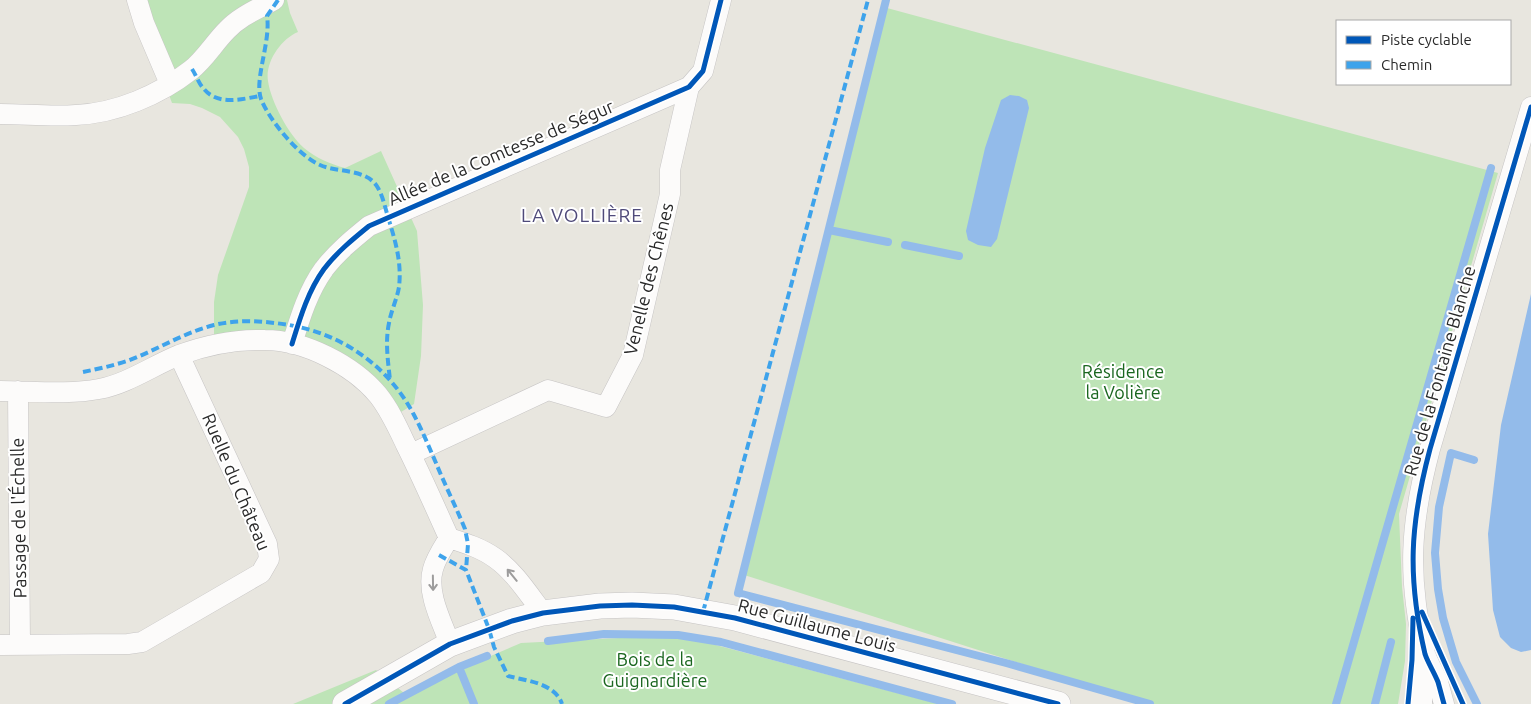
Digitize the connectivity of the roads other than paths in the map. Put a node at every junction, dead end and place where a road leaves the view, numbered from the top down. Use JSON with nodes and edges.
{"nodes":[{"id":1,"x":137,"y":0,"type":"edge"},
{"id":2,"x":274,"y":0,"type":"edge"},
{"id":3,"x":721,"y":0,"type":"edge"},
{"id":4,"x":170,"y":84,"type":"junction"},
{"id":5,"x":689,"y":87,"type":"junction"},
{"id":6,"x":1531,"y":107,"type":"edge"},
{"id":7,"x":0,"y":114,"type":"edge"},
{"id":8,"x":292,"y":344,"type":"junction"},
{"id":9,"x":180,"y":355,"type":"junction"},
{"id":10,"x":9,"y":391,"type":"edge"},
{"id":11,"x":411,"y":454,"type":"junction"},
{"id":12,"x":449,"y":538,"type":"junction"},
{"id":13,"x":543,"y":613,"type":"junction"},
{"id":14,"x":450,"y":644,"type":"junction"},
{"id":15,"x":0,"y":645,"type":"edge"},
{"id":16,"x":20,"y":645,"type":"junction"},
{"id":17,"x":1426,"y":656,"type":"junction"},
{"id":18,"x":345,"y":704,"type":"edge"},
{"id":19,"x":1058,"y":704,"type":"edge"},
{"id":20,"x":1422,"y":704,"type":"edge"},
{"id":21,"x":1444,"y":704,"type":"edge"}],
"edges":[{"from":1,"to":4,"type":"street"},
{"from":2,"to":4,"type":"street"},
{"from":3,"to":5,"type":"street","name":"Allée de la Comtesse de Ségur"},
{"from":4,"to":7,"type":"street"},
{"from":5,"to":8,"type":"street","name":"Allée de la Comtesse de Ségur"},
{"from":5,"to":11,"type":"street","name":"Venelle des Chênes"},
{"from":6,"to":17,"type":"street","name":"Rue de la Fontaine Blanche"},
{"from":8,"to":9,"type":"street"},
{"from":8,"to":11,"type":"street"},
{"from":9,"to":10,"type":"street"},
{"from":9,"to":16,"type":"street","name":"Ruelle du Château"},
{"from":10,"to":16,"type":"street","name":"Passage de l'Échelle"},
{"from":11,"to":12,"type":"street"},
{"from":13,"to":12,"type":"street","one_way":true},
{"from":12,"to":14,"type":"street","one_way":true},
{"from":13,"to":14,"type":"street","name":"Rue Guillaume Louis"},
{"from":13,"to":19,"type":"street","name":"Rue Guillaume Louis"},
{"from":14,"to":18,"type":"street","name":"Rue Guillaume Louis"},
{"from":15,"to":16,"type":"street","name":"Ruelle du Château"},
{"from":17,"to":20,"type":"street","name":"Rue de la Fontaine Blanche"},
{"from":17,"to":21,"type":"street","name":"Rue de la Fontaine Blanche"}]}
